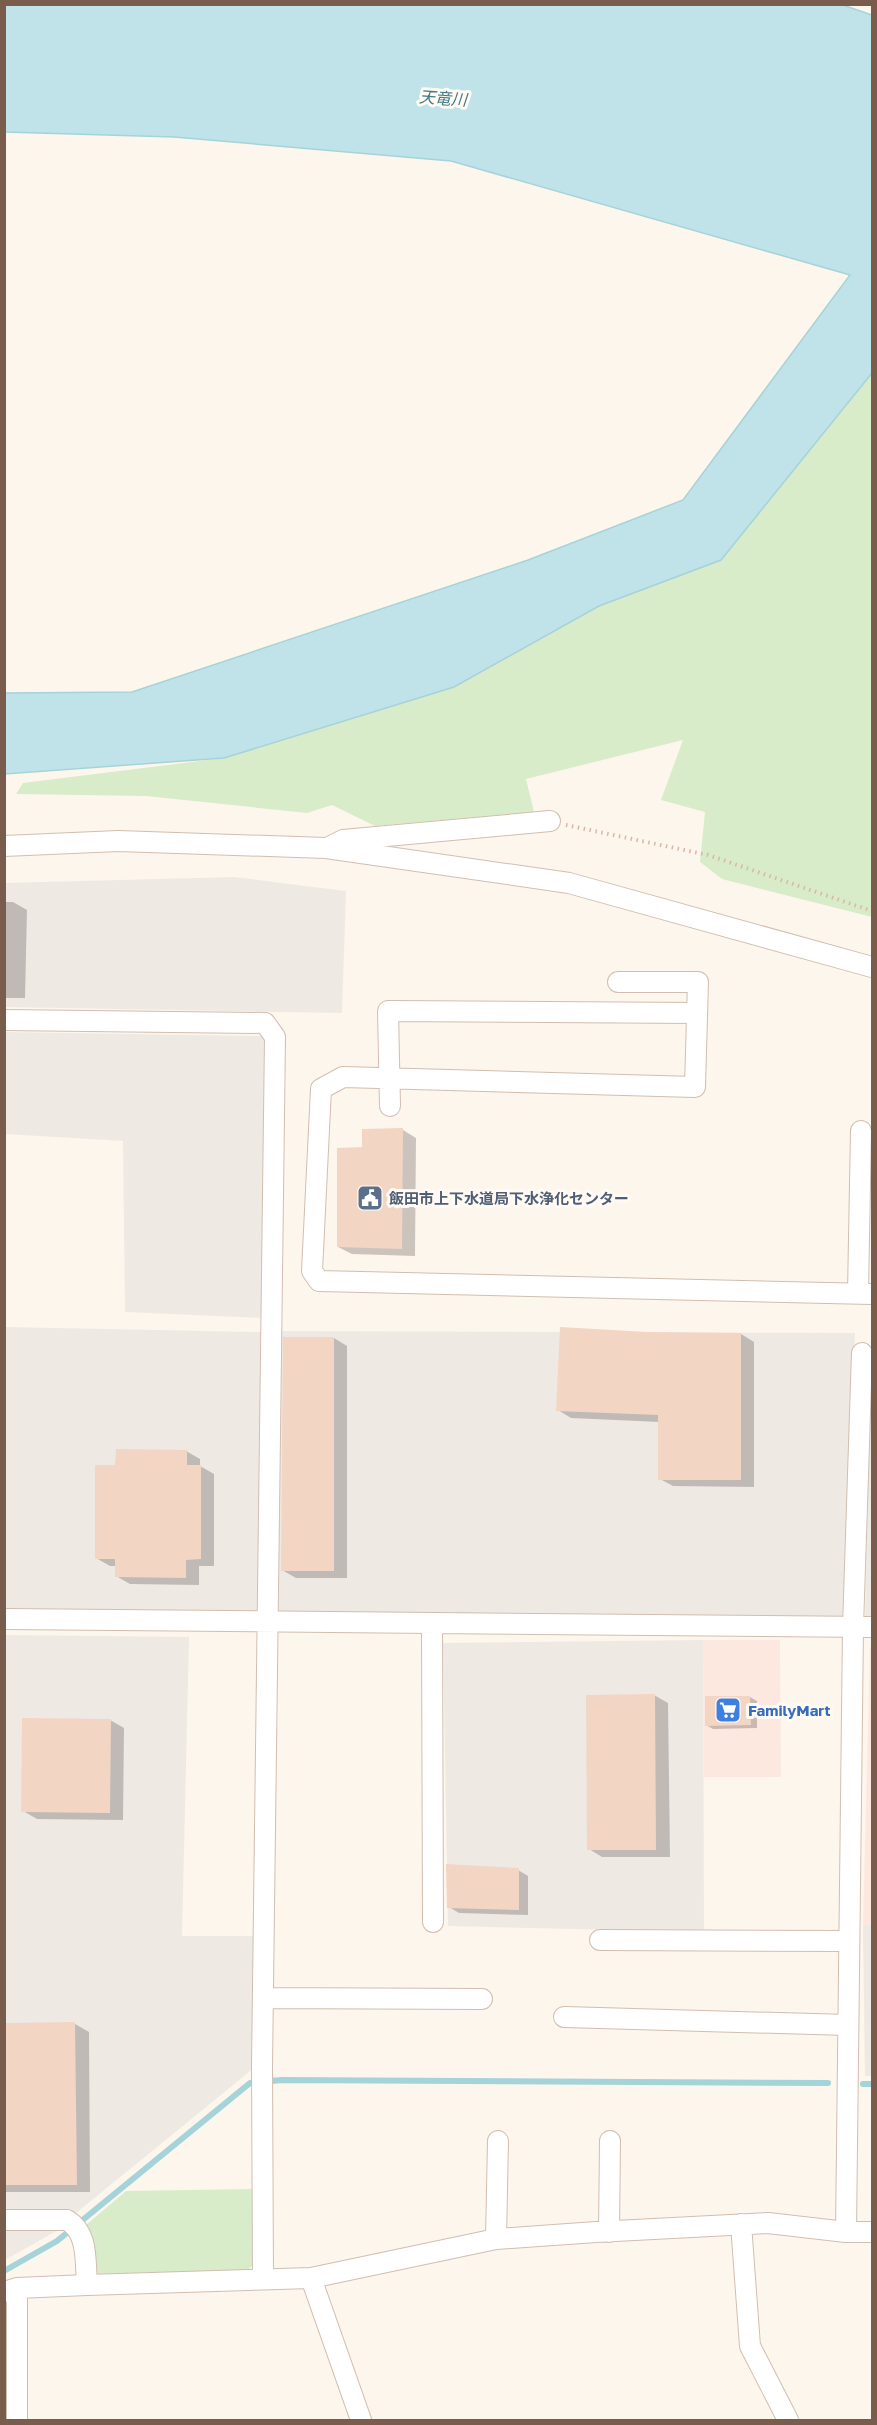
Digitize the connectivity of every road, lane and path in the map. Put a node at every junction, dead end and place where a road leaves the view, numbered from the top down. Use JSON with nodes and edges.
{"nodes":[{"id":1,"x":550,"y":821,"type":"joint"},
{"id":2,"x":4,"y":846,"type":"edge"},
{"id":3,"x":326,"y":848,"type":"junction"},
{"id":4,"x":873,"y":911,"type":"edge"},
{"id":5,"x":873,"y":967,"type":"edge"},
{"id":6,"x":618,"y":982,"type":"dead end"},
{"id":7,"x":697,"y":1013,"type":"junction"},
{"id":8,"x":4,"y":1020,"type":"edge"},
{"id":9,"x":389,"y":1078,"type":"junction"},
{"id":10,"x":390,"y":1106,"type":"dead end"},
{"id":11,"x":861,"y":1131,"type":"dead end"},
{"id":12,"x":866,"y":1294,"type":"edge"},
{"id":13,"x":862,"y":1353,"type":"dead end"},
{"id":14,"x":4,"y":1619,"type":"edge"},
{"id":15,"x":269,"y":1623,"type":"junction"},
{"id":16,"x":432,"y":1624,"type":"junction"},
{"id":17,"x":863,"y":1627,"type":"edge"},
{"id":18,"x":433,"y":1922,"type":"dead end"},
{"id":19,"x":600,"y":1940,"type":"dead end"},
{"id":20,"x":849,"y":1941,"type":"junction"},
{"id":21,"x":263,"y":1998,"type":"junction"},
{"id":22,"x":482,"y":1999,"type":"dead end"},
{"id":23,"x":564,"y":2017,"type":"dead end"},
{"id":24,"x":848,"y":2025,"type":"junction"},
{"id":25,"x":498,"y":2140,"type":"dead end"},
{"id":26,"x":610,"y":2141,"type":"dead end"},
{"id":27,"x":4,"y":2220,"type":"edge"},
{"id":28,"x":741,"y":2224,"type":"junction"},
{"id":29,"x":609,"y":2232,"type":"junction"},
{"id":30,"x":846,"y":2232,"type":"junction"},
{"id":31,"x":873,"y":2232,"type":"edge"},
{"id":32,"x":496,"y":2240,"type":"junction"},
{"id":33,"x":311,"y":2278,"type":"junction"},
{"id":34,"x":263,"y":2279,"type":"junction"},
{"id":35,"x":87,"y":2285,"type":"junction"},
{"id":36,"x":11,"y":2290,"type":"edge"},
{"id":37,"x":16,"y":2421,"type":"edge"},
{"id":38,"x":362,"y":2421,"type":"edge"},
{"id":39,"x":788,"y":2421,"type":"edge"}],
"edges":[{"from":1,"to":3,"type":"street"},
{"from":1,"to":4,"type":"path"},
{"from":2,"to":3,"type":"street"},
{"from":3,"to":5,"type":"street"},
{"from":6,"to":7,"type":"street"},
{"from":7,"to":9,"type":"street"},
{"from":7,"to":9,"type":"street"},
{"from":8,"to":15,"type":"street"},
{"from":9,"to":10,"type":"street"},
{"from":9,"to":12,"type":"street"},
{"from":11,"to":12,"type":"street"},
{"from":13,"to":17,"type":"street"},
{"from":14,"to":15,"type":"street"},
{"from":15,"to":16,"type":"street"},
{"from":15,"to":21,"type":"street"},
{"from":16,"to":17,"type":"street"},
{"from":16,"to":18,"type":"street"},
{"from":17,"to":20,"type":"street"},
{"from":19,"to":20,"type":"street"},
{"from":20,"to":24,"type":"street"},
{"from":21,"to":22,"type":"street"},
{"from":21,"to":34,"type":"street"},
{"from":23,"to":24,"type":"street"},
{"from":24,"to":30,"type":"street"},
{"from":25,"to":32,"type":"street"},
{"from":26,"to":29,"type":"street"},
{"from":27,"to":35,"type":"street"},
{"from":28,"to":29,"type":"street"},
{"from":28,"to":30,"type":"street"},
{"from":28,"to":39,"type":"street"},
{"from":29,"to":32,"type":"street"},
{"from":30,"to":31,"type":"street"},
{"from":32,"to":33,"type":"street"},
{"from":33,"to":34,"type":"street"},
{"from":33,"to":38,"type":"street"},
{"from":34,"to":35,"type":"street"},
{"from":35,"to":36,"type":"street"},
{"from":36,"to":37,"type":"street"}]}
